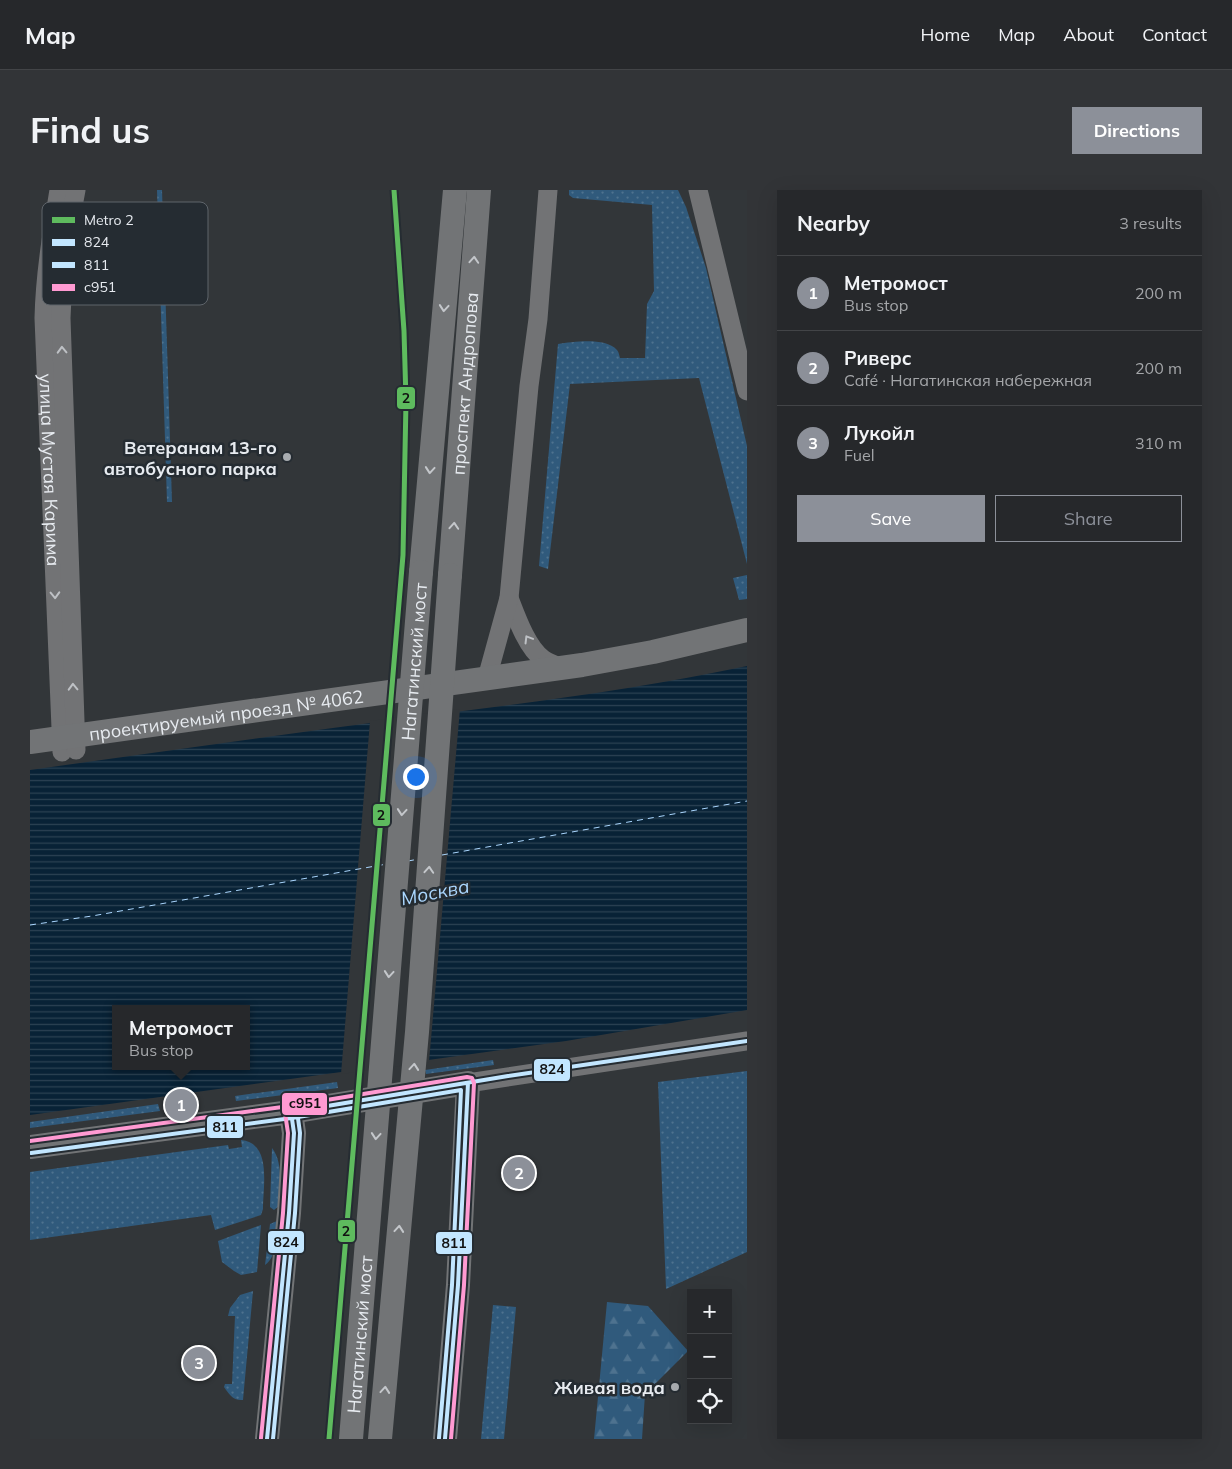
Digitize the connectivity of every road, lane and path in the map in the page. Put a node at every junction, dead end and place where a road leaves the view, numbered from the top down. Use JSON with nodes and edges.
{"nodes":[{"id":1,"x":455,"y":190,"type":"edge"},
{"id":2,"x":479,"y":190,"type":"edge"},
{"id":3,"x":548,"y":190,"type":"edge"},
{"id":4,"x":698,"y":190,"type":"edge"},
{"id":5,"x":44,"y":305,"type":"edge"},
{"id":6,"x":61,"y":305,"type":"edge"},
{"id":7,"x":747,"y":391,"type":"edge"},
{"id":8,"x":421,"y":572,"type":"joint"},
{"id":9,"x":450,"y":575,"type":"joint"},
{"id":10,"x":509,"y":598,"type":"junction"},
{"id":11,"x":747,"y":630,"type":"edge"},
{"id":12,"x":747,"y":645,"type":"edge"},
{"id":13,"x":561,"y":668,"type":"junction"},
{"id":14,"x":487,"y":678,"type":"junction"},
{"id":15,"x":30,"y":742,"type":"edge"},
{"id":16,"x":68,"y":744,"type":"junction"},
{"id":17,"x":30,"y":756,"type":"edge"},
{"id":18,"x":747,"y":1041,"type":"edge"},
{"id":19,"x":468,"y":1083,"type":"junction"},
{"id":20,"x":417,"y":1091,"type":"junction"},
{"id":21,"x":291,"y":1112,"type":"junction"},
{"id":22,"x":466,"y":1141,"type":"junction"},
{"id":23,"x":30,"y":1147,"type":"edge"},
{"id":24,"x":267,"y":1439,"type":"edge"},
{"id":25,"x":351,"y":1439,"type":"edge"},
{"id":26,"x":380,"y":1439,"type":"edge"},
{"id":27,"x":445,"y":1439,"type":"edge"}],
"edges":[{"from":1,"to":8,"type":"main road","name":"проспект Андропова","one_way":true},
{"from":9,"to":2,"type":"main road","name":"проспект Андропова","one_way":true},
{"from":3,"to":10,"type":"street"},
{"from":4,"to":7,"type":"street"},
{"from":5,"to":16,"type":"street","name":"улица Мустая Карима","one_way":true},
{"from":16,"to":6,"type":"street","name":"улица Мустая Карима","one_way":true},
{"from":8,"to":25,"type":"main road","name":"Нагатинский мост","one_way":true,"bridge":true},
{"from":26,"to":9,"type":"main road","name":"Нагатинский мост","one_way":true,"bridge":true},
{"from":13,"to":10,"type":"street","one_way":true},
{"from":10,"to":14,"type":"street"},
{"from":11,"to":13,"type":"main road","name":"проектируемый проезд № 4062"},
{"from":12,"to":16,"type":"main road","name":"проектируемый проезд № 4062"},
{"from":13,"to":14,"type":"main road","name":"проектируемый проезд № 4062"},
{"from":14,"to":16,"type":"main road","name":"проектируемый проезд № 4062"},
{"from":15,"to":16,"type":"main road","name":"проектируемый проезд № 4062"},
{"from":16,"to":17,"type":"main road","name":"проектируемый проезд № 4062"},
{"from":18,"to":19,"type":"street"},
{"from":19,"to":20,"type":"main road"},
{"from":19,"to":22,"type":"main road"},
{"from":20,"to":21,"type":"main road"},
{"from":20,"to":22,"type":"main road"},
{"from":21,"to":23,"type":"main road"},
{"from":21,"to":24,"type":"main road"},
{"from":22,"to":27,"type":"main road"}]}
